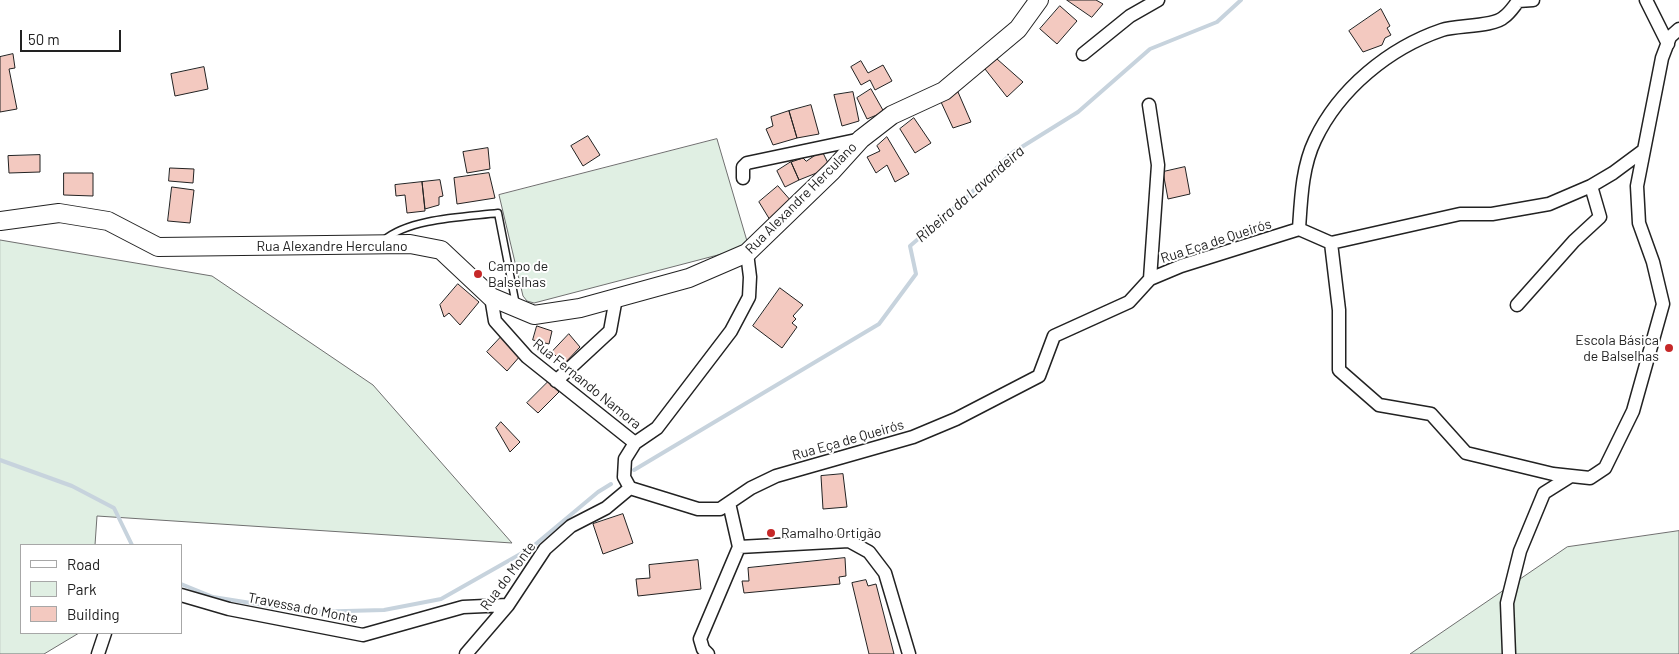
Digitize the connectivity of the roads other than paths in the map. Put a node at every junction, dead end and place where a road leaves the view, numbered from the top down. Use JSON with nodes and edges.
{"nodes":[{"id":1,"x":1039,"y":0,"type":"edge"},
{"id":2,"x":1158,"y":0,"type":"edge"},
{"id":3,"x":1519,"y":0,"type":"edge"},
{"id":4,"x":1533,"y":0,"type":"edge"},
{"id":5,"x":1646,"y":0,"type":"edge"},
{"id":6,"x":1679,"y":29,"type":"edge"},
{"id":7,"x":1668,"y":44,"type":"junction"},
{"id":8,"x":1083,"y":54,"type":"dead end"},
{"id":9,"x":1149,"y":105,"type":"dead end"},
{"id":10,"x":860,"y":139,"type":"junction"},
{"id":11,"x":1644,"y":150,"type":"junction"},
{"id":12,"x":744,"y":178,"type":"dead end"},
{"id":13,"x":1591,"y":186,"type":"junction"},
{"id":14,"x":0,"y":221,"type":"edge"},
{"id":15,"x":1299,"y":229,"type":"junction"},
{"id":16,"x":1331,"y":243,"type":"junction"},
{"id":17,"x":378,"y":245,"type":"junction"},
{"id":18,"x":747,"y":253,"type":"junction"},
{"id":19,"x":1150,"y":279,"type":"junction"},
{"id":20,"x":491,"y":297,"type":"junction"},
{"id":21,"x":616,"y":298,"type":"junction"},
{"id":22,"x":1517,"y":305,"type":"dead end"},
{"id":23,"x":517,"y":309,"type":"junction"},
{"id":24,"x":556,"y":381,"type":"junction"},
{"id":25,"x":635,"y":443,"type":"junction"},
{"id":26,"x":1572,"y":476,"type":"junction"},
{"id":27,"x":630,"y":488,"type":"junction"},
{"id":28,"x":729,"y":503,"type":"junction"},
{"id":29,"x":739,"y":547,"type":"junction"},
{"id":30,"x":182,"y":595,"type":"edge"},
{"id":31,"x":508,"y":605,"type":"junction"},
{"id":32,"x":105,"y":634,"type":"edge"},
{"id":33,"x":98,"y":654,"type":"edge"},
{"id":34,"x":466,"y":654,"type":"edge"},
{"id":35,"x":708,"y":654,"type":"edge"},
{"id":36,"x":910,"y":654,"type":"edge"},
{"id":37,"x":1509,"y":654,"type":"edge"}],
"edges":[{"from":1,"to":10,"type":"street","name":"Rua Alexandre Herculano"},
{"from":2,"to":8,"type":"street"},
{"from":3,"to":4,"type":"street"},
{"from":3,"to":15,"type":"street"},
{"from":5,"to":7,"type":"street"},
{"from":6,"to":7,"type":"street"},
{"from":7,"to":11,"type":"street"},
{"from":9,"to":19,"type":"street"},
{"from":10,"to":12,"type":"street"},
{"from":10,"to":18,"type":"street","name":"Rua Alexandre Herculano"},
{"from":11,"to":13,"type":"street"},
{"from":11,"to":26,"type":"street"},
{"from":13,"to":16,"type":"street"},
{"from":13,"to":22,"type":"street"},
{"from":14,"to":17,"type":"street","name":"Rua Alexandre Herculano"},
{"from":15,"to":16,"type":"street"},
{"from":15,"to":19,"type":"street","name":"Rua Eça de Queirós"},
{"from":16,"to":26,"type":"street"},
{"from":17,"to":20,"type":"street","name":"Rua Alexandre Herculano"},
{"from":17,"to":23,"type":"lane"},
{"from":18,"to":21,"type":"street","name":"Rua Alexandre Herculano"},
{"from":18,"to":25,"type":"street"},
{"from":19,"to":28,"type":"street","name":"Rua Eça de Queirós"},
{"from":20,"to":23,"type":"street","name":"Rua Alexandre Herculano"},
{"from":20,"to":24,"type":"street","name":"Rua Fernando Namora"},
{"from":21,"to":23,"type":"street","name":"Rua Alexandre Herculano"},
{"from":21,"to":24,"type":"street"},
{"from":24,"to":25,"type":"street","name":"Rua Fernando Namora"},
{"from":25,"to":27,"type":"street"},
{"from":26,"to":37,"type":"street"},
{"from":27,"to":28,"type":"street","name":"Rua Eça de Queirós"},
{"from":27,"to":31,"type":"street","name":"Rua do Monte"},
{"from":28,"to":29,"type":"street"},
{"from":29,"to":35,"type":"street"},
{"from":29,"to":36,"type":"street"},
{"from":30,"to":31,"type":"street","name":"Travessa do Monte"},
{"from":31,"to":34,"type":"street","name":"Rua do Monte"},
{"from":32,"to":33,"type":"street"}]}
